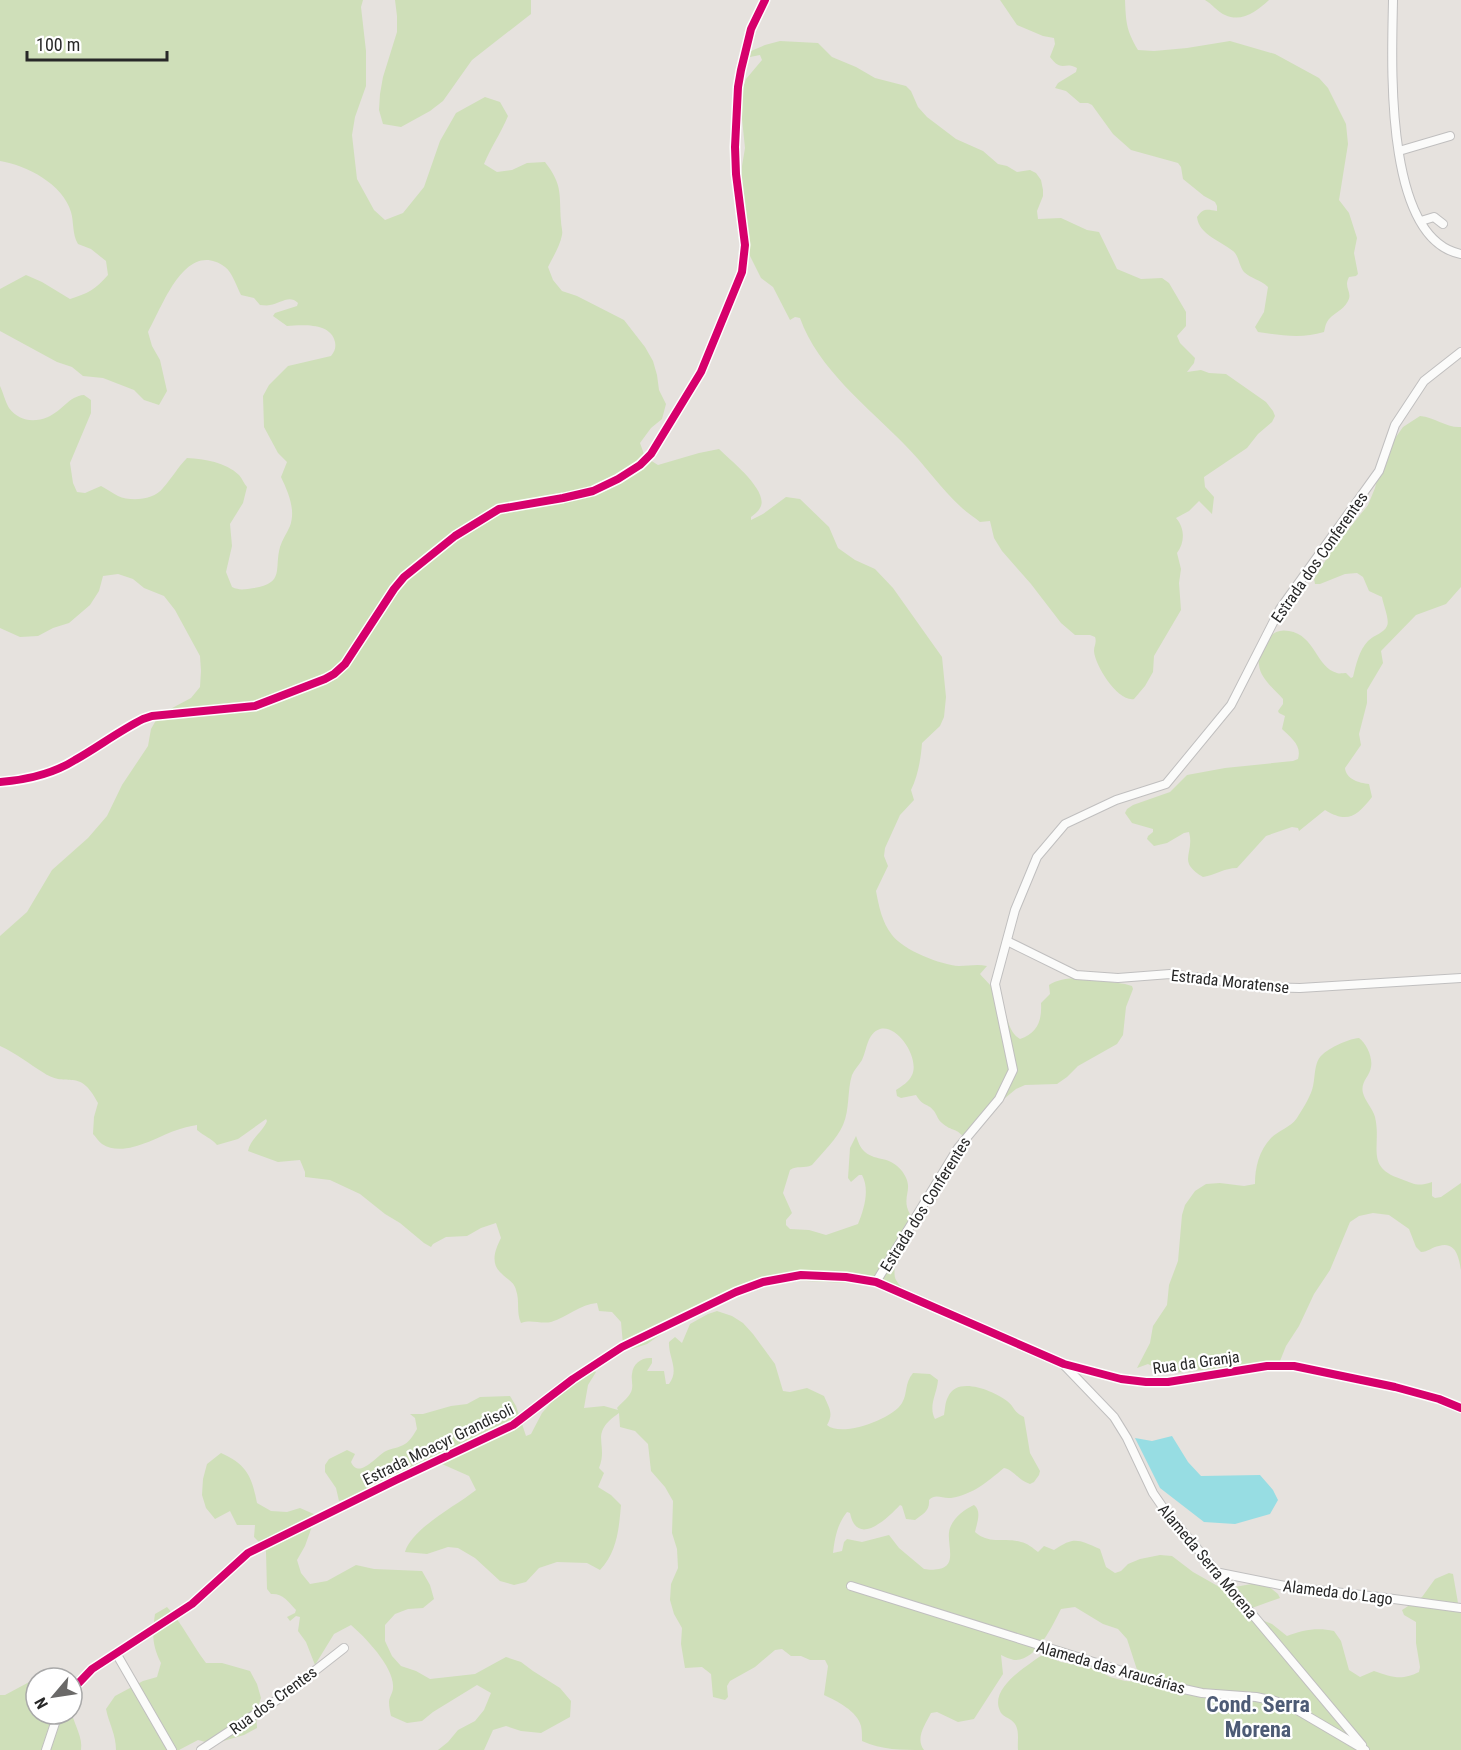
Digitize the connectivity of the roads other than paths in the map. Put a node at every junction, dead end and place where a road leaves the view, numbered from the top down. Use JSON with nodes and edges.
{"nodes":[{"id":1,"x":765,"y":0,"type":"edge"},
{"id":2,"x":1393,"y":0,"type":"edge"},
{"id":3,"x":1450,"y":136,"type":"dead end"},
{"id":4,"x":1399,"y":151,"type":"junction"},
{"id":5,"x":1421,"y":221,"type":"junction"},
{"id":6,"x":1443,"y":224,"type":"dead end"},
{"id":7,"x":1461,"y":254,"type":"edge"},
{"id":8,"x":1461,"y":352,"type":"edge"},
{"id":9,"x":0,"y":782,"type":"edge"},
{"id":10,"x":1007,"y":941,"type":"junction"},
{"id":11,"x":1461,"y":978,"type":"edge"},
{"id":12,"x":876,"y":1282,"type":"junction"},
{"id":13,"x":1064,"y":1365,"type":"junction"},
{"id":14,"x":1461,"y":1407,"type":"edge"},
{"id":15,"x":1215,"y":1572,"type":"junction"},
{"id":16,"x":851,"y":1586,"type":"dead end"},
{"id":17,"x":1461,"y":1608,"type":"edge"},
{"id":18,"x":344,"y":1648,"type":"dead end"},
{"id":19,"x":116,"y":1653,"type":"junction"},
{"id":20,"x":84,"y":1677,"type":"edge"},
{"id":21,"x":54,"y":1726,"type":"edge"},
{"id":22,"x":46,"y":1750,"type":"edge"},
{"id":23,"x":172,"y":1750,"type":"edge"},
{"id":24,"x":201,"y":1750,"type":"edge"},
{"id":25,"x":1365,"y":1750,"type":"edge"}],
"edges":[{"from":1,"to":9,"type":"street"},
{"from":2,"to":4,"type":"street"},
{"from":3,"to":4,"type":"street"},
{"from":4,"to":5,"type":"street"},
{"from":5,"to":6,"type":"street"},
{"from":5,"to":7,"type":"street"},
{"from":8,"to":10,"type":"street","name":"Estrada dos Conferentes"},
{"from":10,"to":11,"type":"street","name":"Estrada Moratense"},
{"from":10,"to":12,"type":"street","name":"Estrada dos Conferentes"},
{"from":12,"to":13,"type":"street","name":"Rua da Granja"},
{"from":12,"to":19,"type":"street","name":"Estrada Moacyr Grandisoli"},
{"from":13,"to":14,"type":"street","name":"Rua da Granja"},
{"from":13,"to":15,"type":"street","name":"Alameda Serra Morena"},
{"from":15,"to":17,"type":"street","name":"Alameda do Lago"},
{"from":15,"to":25,"type":"street","name":"Alameda Serra Morena"},
{"from":16,"to":25,"type":"street","name":"Alameda das Araucárias"},
{"from":18,"to":24,"type":"street","name":"Rua dos Crentes"},
{"from":19,"to":20,"type":"street","name":"Estrada Moacyr Grandisoli"},
{"from":19,"to":23,"type":"street"},
{"from":21,"to":22,"type":"street"}]}
